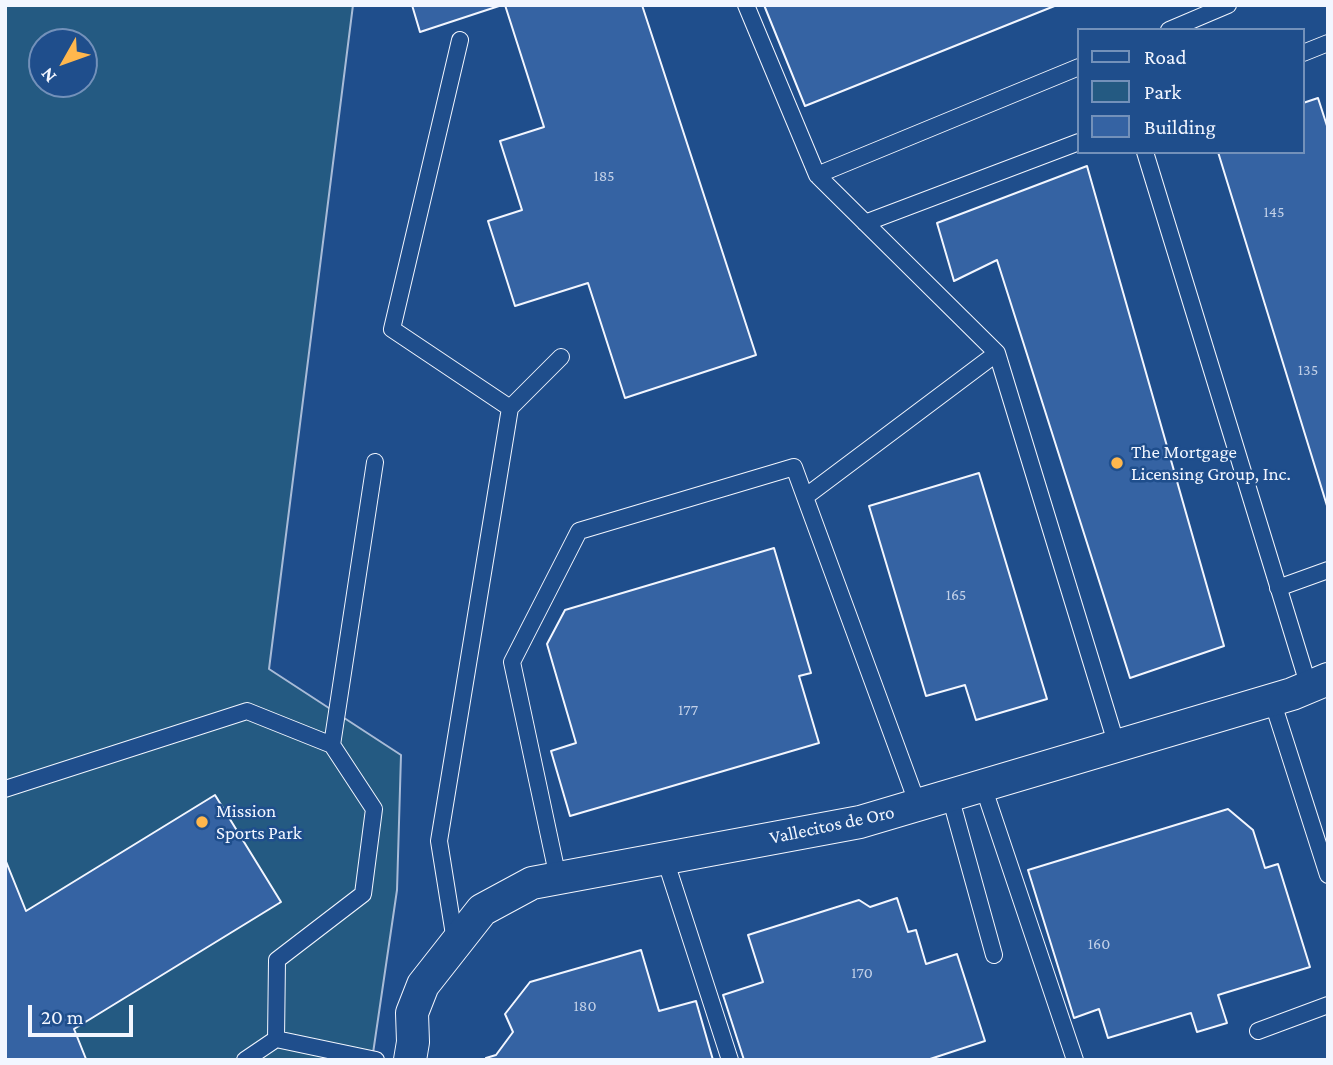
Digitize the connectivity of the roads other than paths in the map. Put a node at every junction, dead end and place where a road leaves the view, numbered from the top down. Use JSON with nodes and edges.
{"nodes":[{"id":1,"x":746,"y":5,"type":"edge"},
{"id":2,"x":1228,"y":5,"type":"edge"},
{"id":3,"x":1174,"y":28,"type":"edge"},
{"id":4,"x":460,"y":40,"type":"dead end"},
{"id":5,"x":1327,"y":44,"type":"edge"},
{"id":6,"x":1305,"y":51,"type":"edge"},
{"id":7,"x":1078,"y":66,"type":"edge"},
{"id":8,"x":1078,"y":142,"type":"edge"},
{"id":9,"x":1146,"y":154,"type":"edge"},
{"id":10,"x":817,"y":175,"type":"junction"},
{"id":11,"x":866,"y":223,"type":"junction"},
{"id":12,"x":997,"y":353,"type":"junction"},
{"id":13,"x":561,"y":358,"type":"dead end"},
{"id":14,"x":510,"y":408,"type":"junction"},
{"id":15,"x":375,"y":463,"type":"dead end"},
{"id":16,"x":805,"y":497,"type":"junction"},
{"id":17,"x":1328,"y":569,"type":"edge"},
{"id":18,"x":1279,"y":588,"type":"junction"},
{"id":19,"x":1319,"y":683,"type":"edge"},
{"id":20,"x":1272,"y":700,"type":"junction"},
{"id":21,"x":332,"y":745,"type":"junction"},
{"id":22,"x":1117,"y":746,"type":"junction"},
{"id":23,"x":982,"y":786,"type":"junction"},
{"id":24,"x":5,"y":789,"type":"edge"},
{"id":25,"x":950,"y":796,"type":"junction"},
{"id":26,"x":918,"y":805,"type":"junction"},
{"id":27,"x":664,"y":859,"type":"junction"},
{"id":28,"x":1328,"y":875,"type":"edge"},
{"id":29,"x":558,"y":878,"type":"junction"},
{"id":30,"x":456,"y":943,"type":"junction"},
{"id":31,"x":994,"y":955,"type":"dead end"},
{"id":32,"x":1328,"y":1005,"type":"edge"},
{"id":33,"x":1258,"y":1031,"type":"dead end"},
{"id":34,"x":276,"y":1039,"type":"junction"},
{"id":35,"x":411,"y":1051,"type":"edge"},
{"id":36,"x":245,"y":1060,"type":"edge"},
{"id":37,"x":376,"y":1060,"type":"edge"},
{"id":38,"x":730,"y":1060,"type":"edge"},
{"id":39,"x":1075,"y":1060,"type":"edge"}],
"edges":[{"from":1,"to":10,"type":"lane"},
{"from":2,"to":3,"type":"lane"},
{"from":4,"to":14,"type":"lane"},
{"from":5,"to":6,"type":"lane"},
{"from":7,"to":10,"type":"lane"},
{"from":8,"to":11,"type":"lane"},
{"from":9,"to":18,"type":"lane"},
{"from":10,"to":11,"type":"lane"},
{"from":11,"to":12,"type":"lane"},
{"from":12,"to":16,"type":"lane"},
{"from":12,"to":22,"type":"lane"},
{"from":13,"to":14,"type":"lane"},
{"from":14,"to":30,"type":"lane"},
{"from":15,"to":21,"type":"lane"},
{"from":16,"to":26,"type":"lane"},
{"from":16,"to":29,"type":"lane"},
{"from":17,"to":18,"type":"lane"},
{"from":18,"to":19,"type":"lane"},
{"from":19,"to":20,"type":"street","name":"Vallecitos de Oro"},
{"from":20,"to":22,"type":"street","name":"Vallecitos de Oro"},
{"from":20,"to":28,"type":"lane"},
{"from":21,"to":24,"type":"lane"},
{"from":21,"to":34,"type":"lane"},
{"from":22,"to":23,"type":"street","name":"Vallecitos de Oro"},
{"from":23,"to":25,"type":"street","name":"Vallecitos de Oro"},
{"from":23,"to":39,"type":"lane"},
{"from":25,"to":26,"type":"street","name":"Vallecitos de Oro"},
{"from":25,"to":31,"type":"lane"},
{"from":26,"to":27,"type":"street","name":"Vallecitos de Oro"},
{"from":27,"to":29,"type":"street","name":"Vallecitos de Oro"},
{"from":27,"to":38,"type":"lane"},
{"from":29,"to":30,"type":"street","name":"Vallecitos de Oro"},
{"from":30,"to":35,"type":"street","name":"Vallecitos de Oro"},
{"from":32,"to":33,"type":"lane"},
{"from":34,"to":36,"type":"lane"},
{"from":34,"to":37,"type":"lane"}]}
